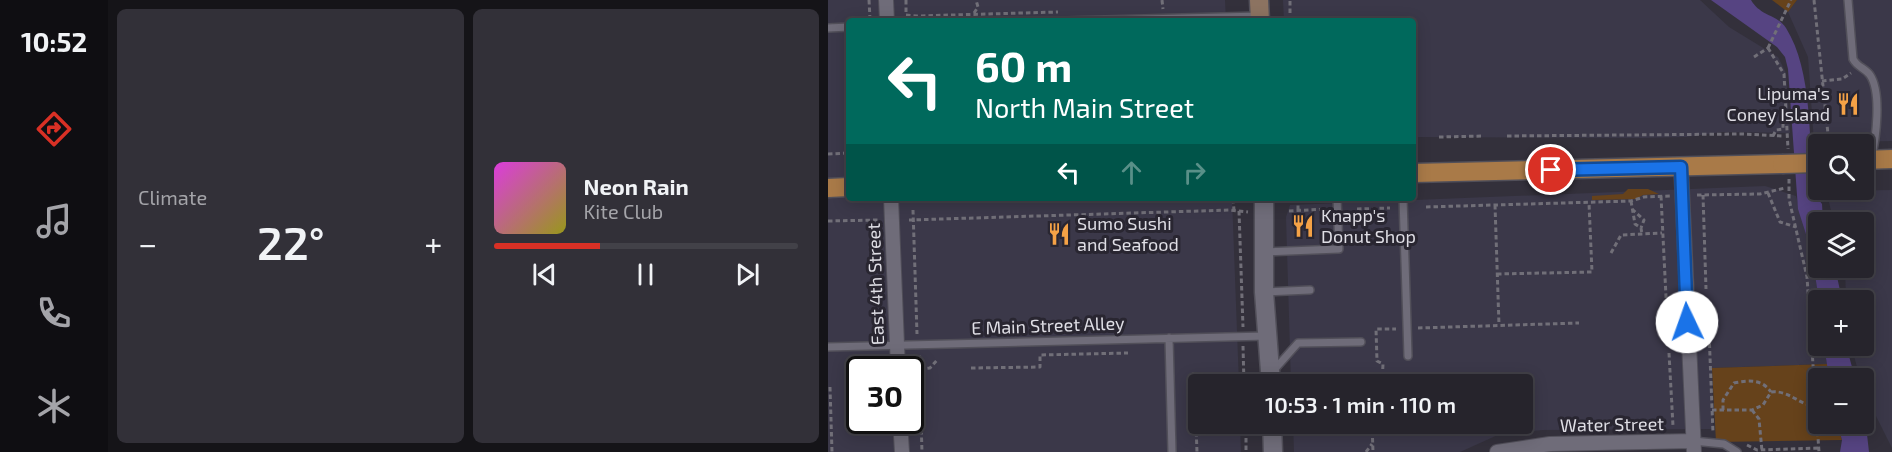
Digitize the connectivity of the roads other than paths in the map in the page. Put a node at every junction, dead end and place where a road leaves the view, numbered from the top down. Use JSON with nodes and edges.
{"nodes":[{"id":1,"x":886,"y":0,"type":"edge"},
{"id":2,"x":1848,"y":0,"type":"edge"},
{"id":3,"x":1260,"y":12,"type":"edge"},
{"id":4,"x":887,"y":18,"type":"edge"},
{"id":5,"x":1131,"y":18,"type":"edge"},
{"id":6,"x":846,"y":27,"type":"edge"},
{"id":7,"x":828,"y":28,"type":"edge"},
{"id":8,"x":1874,"y":142,"type":"edge"},
{"id":9,"x":1892,"y":159,"type":"edge"},
{"id":10,"x":1874,"y":160,"type":"edge"},
{"id":11,"x":1808,"y":164,"type":"edge"},
{"id":12,"x":1681,"y":167,"type":"junction"},
{"id":13,"x":1416,"y":173,"type":"edge"},
{"id":14,"x":846,"y":187,"type":"edge"},
{"id":15,"x":828,"y":188,"type":"edge"},
{"id":16,"x":891,"y":201,"type":"edge"},
{"id":17,"x":1264,"y":201,"type":"edge"},
{"id":18,"x":1337,"y":201,"type":"edge"},
{"id":19,"x":1403,"y":201,"type":"edge"},
{"id":20,"x":1264,"y":252,"type":"junction"},
{"id":21,"x":1310,"y":290,"type":"dead end"},
{"id":22,"x":1264,"y":292,"type":"junction"},
{"id":23,"x":1268,"y":336,"type":"junction"},
{"id":24,"x":1169,"y":338,"type":"junction"},
{"id":25,"x":1361,"y":342,"type":"dead end"},
{"id":26,"x":896,"y":345,"type":"junction"},
{"id":27,"x":828,"y":347,"type":"edge"},
{"id":28,"x":897,"y":356,"type":"edge"},
{"id":29,"x":1408,"y":356,"type":"dead end"},
{"id":30,"x":1270,"y":374,"type":"edge"},
{"id":31,"x":1274,"y":374,"type":"edge"},
{"id":32,"x":901,"y":434,"type":"edge"},
{"id":33,"x":1272,"y":434,"type":"edge"},
{"id":34,"x":1694,"y":446,"type":"edge"},
{"id":35,"x":902,"y":452,"type":"edge"},
{"id":36,"x":1172,"y":452,"type":"edge"},
{"id":37,"x":1273,"y":452,"type":"edge"},
{"id":38,"x":1497,"y":452,"type":"edge"},
{"id":39,"x":1737,"y":452,"type":"edge"}],
"edges":[{"from":1,"to":4,"type":"street"},
{"from":2,"to":8,"type":"lane"},
{"from":3,"to":5,"type":"lane"},
{"from":6,"to":7,"type":"lane"},
{"from":9,"to":10,"type":"main road"},
{"from":11,"to":12,"type":"main road","bridge":true},
{"from":12,"to":13,"type":"main road"},
{"from":12,"to":34,"type":"street"},
{"from":14,"to":15,"type":"main road"},
{"from":16,"to":26,"type":"street","name":"East 4th Street"},
{"from":17,"to":20,"type":"street"},
{"from":18,"to":20,"type":"lane"},
{"from":19,"to":29,"type":"lane"},
{"from":20,"to":22,"type":"street"},
{"from":21,"to":22,"type":"lane"},
{"from":22,"to":23,"type":"street"},
{"from":23,"to":24,"type":"lane","name":"E Main Street Alley"},
{"from":23,"to":30,"type":"street"},
{"from":24,"to":26,"type":"lane","name":"E Main Street Alley"},
{"from":24,"to":36,"type":"lane"},
{"from":25,"to":31,"type":"lane"},
{"from":26,"to":27,"type":"lane","name":"E Main Street Alley"},
{"from":26,"to":28,"type":"street","name":"East 4th Street"},
{"from":32,"to":35,"type":"street"},
{"from":33,"to":37,"type":"street"},
{"from":34,"to":38,"type":"street","name":"Water Street"},
{"from":34,"to":39,"type":"lane"}]}
